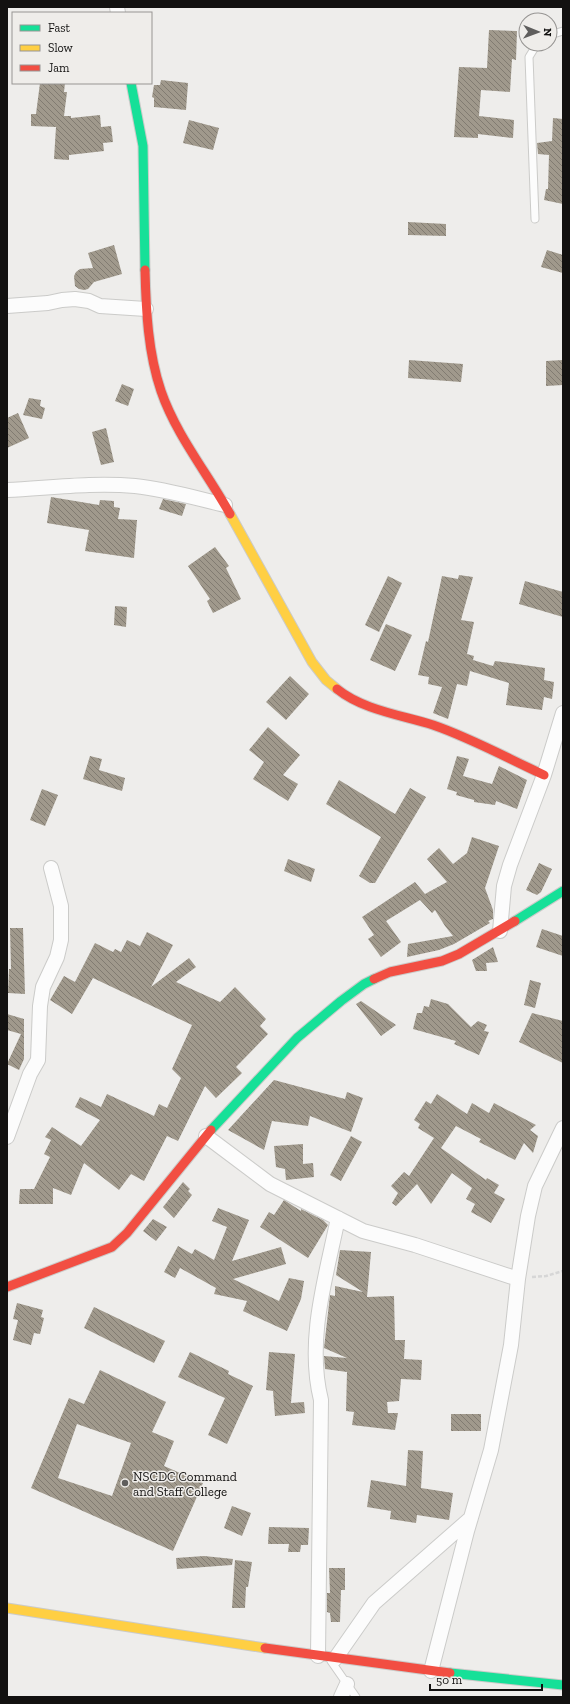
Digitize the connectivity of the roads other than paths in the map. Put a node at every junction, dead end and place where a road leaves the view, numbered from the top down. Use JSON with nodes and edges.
{"nodes":[{"id":1,"x":532,"y":52,"type":"edge"},
{"id":2,"x":131,"y":84,"type":"edge"},
{"id":3,"x":535,"y":219,"type":"dead end"},
{"id":4,"x":7,"y":306,"type":"edge"},
{"id":5,"x":146,"y":309,"type":"junction"},
{"id":6,"x":7,"y":490,"type":"edge"},
{"id":7,"x":225,"y":505,"type":"junction"},
{"id":8,"x":563,"y":713,"type":"edge"},
{"id":9,"x":544,"y":775,"type":"junction"},
{"id":10,"x":51,"y":868,"type":"dead end"},
{"id":11,"x":563,"y":891,"type":"edge"},
{"id":12,"x":500,"y":931,"type":"junction"},
{"id":13,"x":563,"y":1128,"type":"edge"},
{"id":14,"x":206,"y":1136,"type":"junction"},
{"id":15,"x":7,"y":1137,"type":"edge"},
{"id":16,"x":338,"y":1218,"type":"junction"},
{"id":17,"x":518,"y":1279,"type":"junction"},
{"id":18,"x":7,"y":1287,"type":"edge"},
{"id":19,"x":471,"y":1518,"type":"junction"},
{"id":20,"x":7,"y":1608,"type":"edge"},
{"id":21,"x":327,"y":1658,"type":"junction"},
{"id":22,"x":431,"y":1671,"type":"junction"},
{"id":23,"x":347,"y":1684,"type":"junction"},
{"id":24,"x":563,"y":1684,"type":"edge"},
{"id":25,"x":340,"y":1697,"type":"edge"},
{"id":26,"x":356,"y":1697,"type":"edge"}],
"edges":[{"from":1,"to":3,"type":"lane"},
{"from":2,"to":5,"type":"street"},
{"from":4,"to":5,"type":"street"},
{"from":5,"to":7,"type":"street"},
{"from":6,"to":7,"type":"street"},
{"from":7,"to":9,"type":"street"},
{"from":8,"to":9,"type":"street"},
{"from":9,"to":12,"type":"street"},
{"from":10,"to":15,"type":"street"},
{"from":11,"to":12,"type":"street"},
{"from":12,"to":14,"type":"street"},
{"from":13,"to":17,"type":"street"},
{"from":14,"to":16,"type":"street"},
{"from":14,"to":18,"type":"street"},
{"from":16,"to":17,"type":"street"},
{"from":16,"to":21,"type":"street"},
{"from":17,"to":19,"type":"street"},
{"from":19,"to":21,"type":"street"},
{"from":19,"to":22,"type":"street"},
{"from":20,"to":21,"type":"street"},
{"from":21,"to":22,"type":"street"},
{"from":21,"to":23,"type":"lane"},
{"from":22,"to":24,"type":"street"},
{"from":23,"to":25,"type":"street"},
{"from":23,"to":26,"type":"lane"}]}
